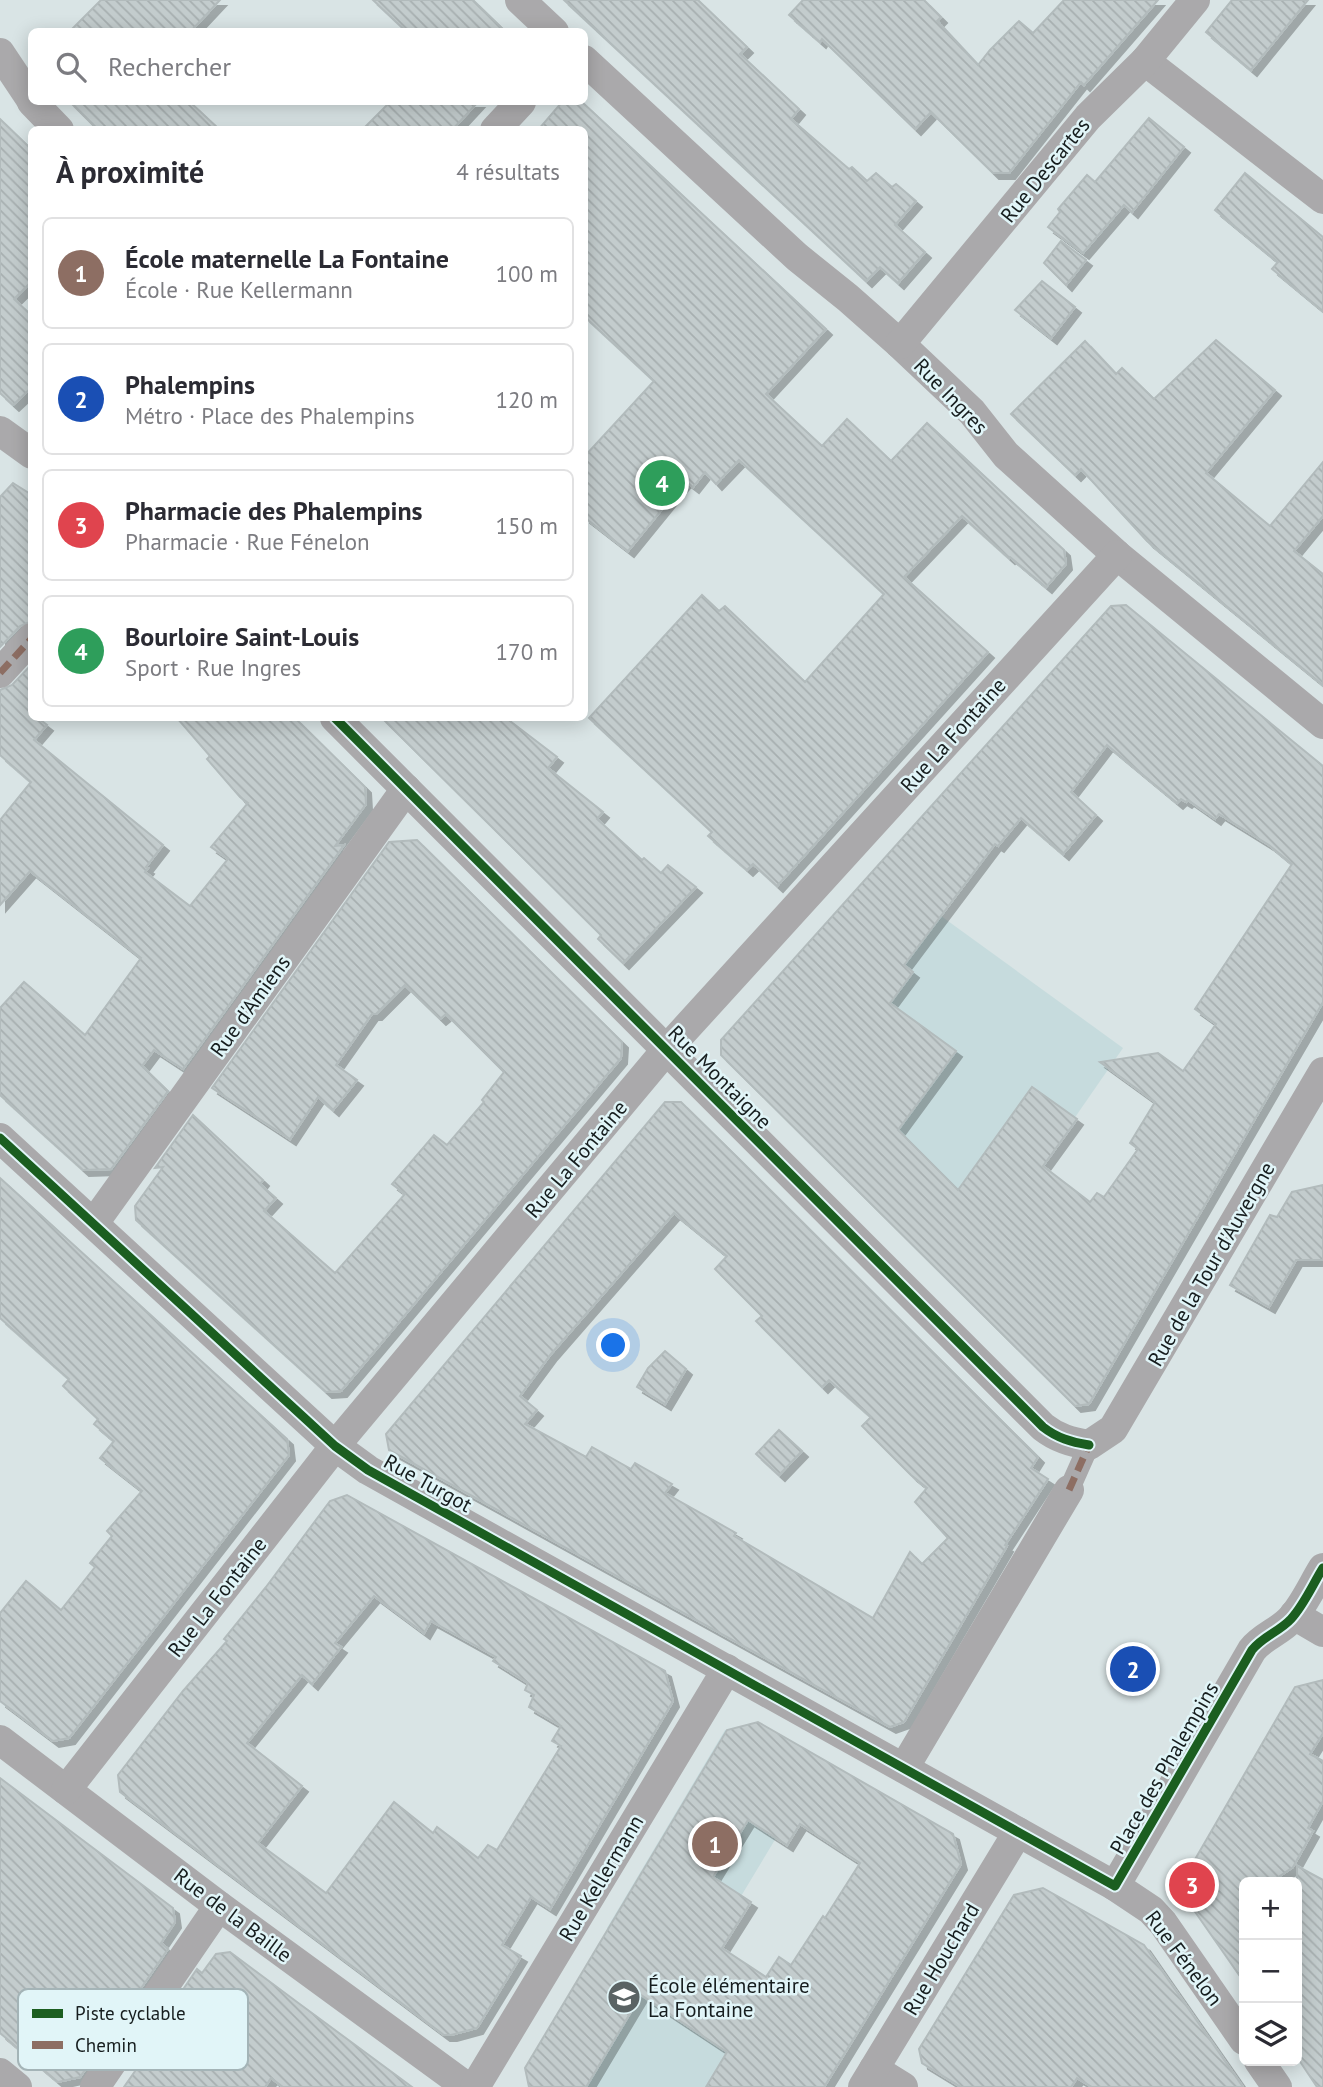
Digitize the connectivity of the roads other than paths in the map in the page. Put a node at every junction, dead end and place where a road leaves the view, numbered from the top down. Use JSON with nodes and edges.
{"nodes":[{"id":1,"x":520,"y":0,"type":"edge"},
{"id":2,"x":1195,"y":0,"type":"edge"},
{"id":3,"x":550,"y":28,"type":"edge"},
{"id":4,"x":0,"y":53,"type":"edge"},
{"id":5,"x":1145,"y":61,"type":"junction"},
{"id":6,"x":588,"y":64,"type":"edge"},
{"id":7,"x":28,"y":95,"type":"edge"},
{"id":8,"x":36,"y":105,"type":"edge"},
{"id":9,"x":518,"y":105,"type":"edge"},
{"id":10,"x":55,"y":126,"type":"edge"},
{"id":11,"x":499,"y":126,"type":"edge"},
{"id":12,"x":1323,"y":200,"type":"edge"},
{"id":13,"x":900,"y":344,"type":"junction"},
{"id":14,"x":0,"y":431,"type":"edge"},
{"id":15,"x":28,"y":451,"type":"edge"},
{"id":16,"x":1117,"y":555,"type":"junction"},
{"id":17,"x":28,"y":642,"type":"edge"},
{"id":18,"x":0,"y":673,"type":"edge"},
{"id":19,"x":338,"y":721,"type":"edge"},
{"id":20,"x":1323,"y":724,"type":"edge"},
{"id":21,"x":406,"y":789,"type":"junction"},
{"id":22,"x":667,"y":1049,"type":"junction"},
{"id":23,"x":1319,"y":1088,"type":"edge"},
{"id":24,"x":0,"y":1138,"type":"edge"},
{"id":25,"x":94,"y":1223,"type":"junction"},
{"id":26,"x":1089,"y":1445,"type":"junction"},
{"id":27,"x":335,"y":1446,"type":"junction"},
{"id":28,"x":1069,"y":1490,"type":"joint"},
{"id":29,"x":1323,"y":1568,"type":"edge"},
{"id":30,"x":1294,"y":1615,"type":"junction"},
{"id":31,"x":1323,"y":1632,"type":"edge"},
{"id":32,"x":727,"y":1669,"type":"junction"},
{"id":33,"x":0,"y":1740,"type":"edge"},
{"id":34,"x":904,"y":1768,"type":"junction"},
{"id":35,"x":66,"y":1790,"type":"junction"},
{"id":36,"x":1018,"y":1832,"type":"junction"},
{"id":37,"x":1115,"y":1886,"type":"junction"},
{"id":38,"x":219,"y":1906,"type":"junction"},
{"id":39,"x":162,"y":1989,"type":"edge"},
{"id":40,"x":1239,"y":2033,"type":"edge"},
{"id":41,"x":1262,"y":2066,"type":"edge"},
{"id":42,"x":107,"y":2070,"type":"edge"},
{"id":43,"x":0,"y":2073,"type":"edge"},
{"id":44,"x":869,"y":2078,"type":"edge"},
{"id":45,"x":17,"y":2087,"type":"edge"},
{"id":46,"x":95,"y":2087,"type":"edge"},
{"id":47,"x":467,"y":2087,"type":"edge"},
{"id":48,"x":475,"y":2087,"type":"edge"},
{"id":49,"x":903,"y":2087,"type":"edge"},
{"id":50,"x":1277,"y":2087,"type":"edge"}],
"edges":[{"from":1,"to":3,"type":"street"},
{"from":2,"to":5,"type":"street","name":"Rue Descartes"},
{"from":4,"to":7,"type":"street"},
{"from":5,"to":12,"type":"street"},
{"from":5,"to":13,"type":"street","name":"Rue Descartes"},
{"from":6,"to":13,"type":"street","name":"Rue Ingres"},
{"from":8,"to":10,"type":"street"},
{"from":9,"to":11,"type":"street"},
{"from":13,"to":16,"type":"street","name":"Rue Ingres"},
{"from":14,"to":15,"type":"street"},
{"from":16,"to":20,"type":"street","name":"Rue Ingres"},
{"from":16,"to":22,"type":"street","name":"Rue La Fontaine"},
{"from":17,"to":18,"type":"street"},
{"from":19,"to":21,"type":"street","name":"Rue Montaigne"},
{"from":21,"to":22,"type":"street","name":"Rue Montaigne"},
{"from":21,"to":25,"type":"street","name":"Rue d'Amiens"},
{"from":22,"to":26,"type":"street","name":"Rue Montaigne"},
{"from":22,"to":27,"type":"street","name":"Rue La Fontaine"},
{"from":23,"to":26,"type":"street","name":"Rue de la Tour d'Auvergne"},
{"from":24,"to":25,"type":"street","name":"Rue Turgot"},
{"from":25,"to":27,"type":"street","name":"Rue Turgot"},
{"from":26,"to":28,"type":"street"},
{"from":27,"to":32,"type":"street","name":"Rue Turgot"},
{"from":27,"to":35,"type":"street","name":"Rue La Fontaine"},
{"from":28,"to":34,"type":"street"},
{"from":29,"to":30,"type":"street"},
{"from":30,"to":31,"type":"street"},
{"from":30,"to":37,"type":"street","name":"Place des Phalempins"},
{"from":32,"to":34,"type":"street","name":"Rue Turgot"},
{"from":32,"to":48,"type":"street","name":"Rue Kellermann"},
{"from":33,"to":35,"type":"street","name":"Rue de la Baille"},
{"from":34,"to":36,"type":"street","name":"Place des Phalempins"},
{"from":35,"to":38,"type":"street","name":"Rue de la Baille"},
{"from":36,"to":37,"type":"street","name":"Place des Phalempins"},
{"from":36,"to":44,"type":"street","name":"Rue Houchard"},
{"from":37,"to":40,"type":"street","name":"Rue Fénelon"},
{"from":38,"to":39,"type":"street"},
{"from":38,"to":47,"type":"street","name":"Rue de la Baille"},
{"from":41,"to":50,"type":"street"},
{"from":42,"to":46,"type":"street"},
{"from":43,"to":45,"type":"street"},
{"from":44,"to":49,"type":"street"}]}
